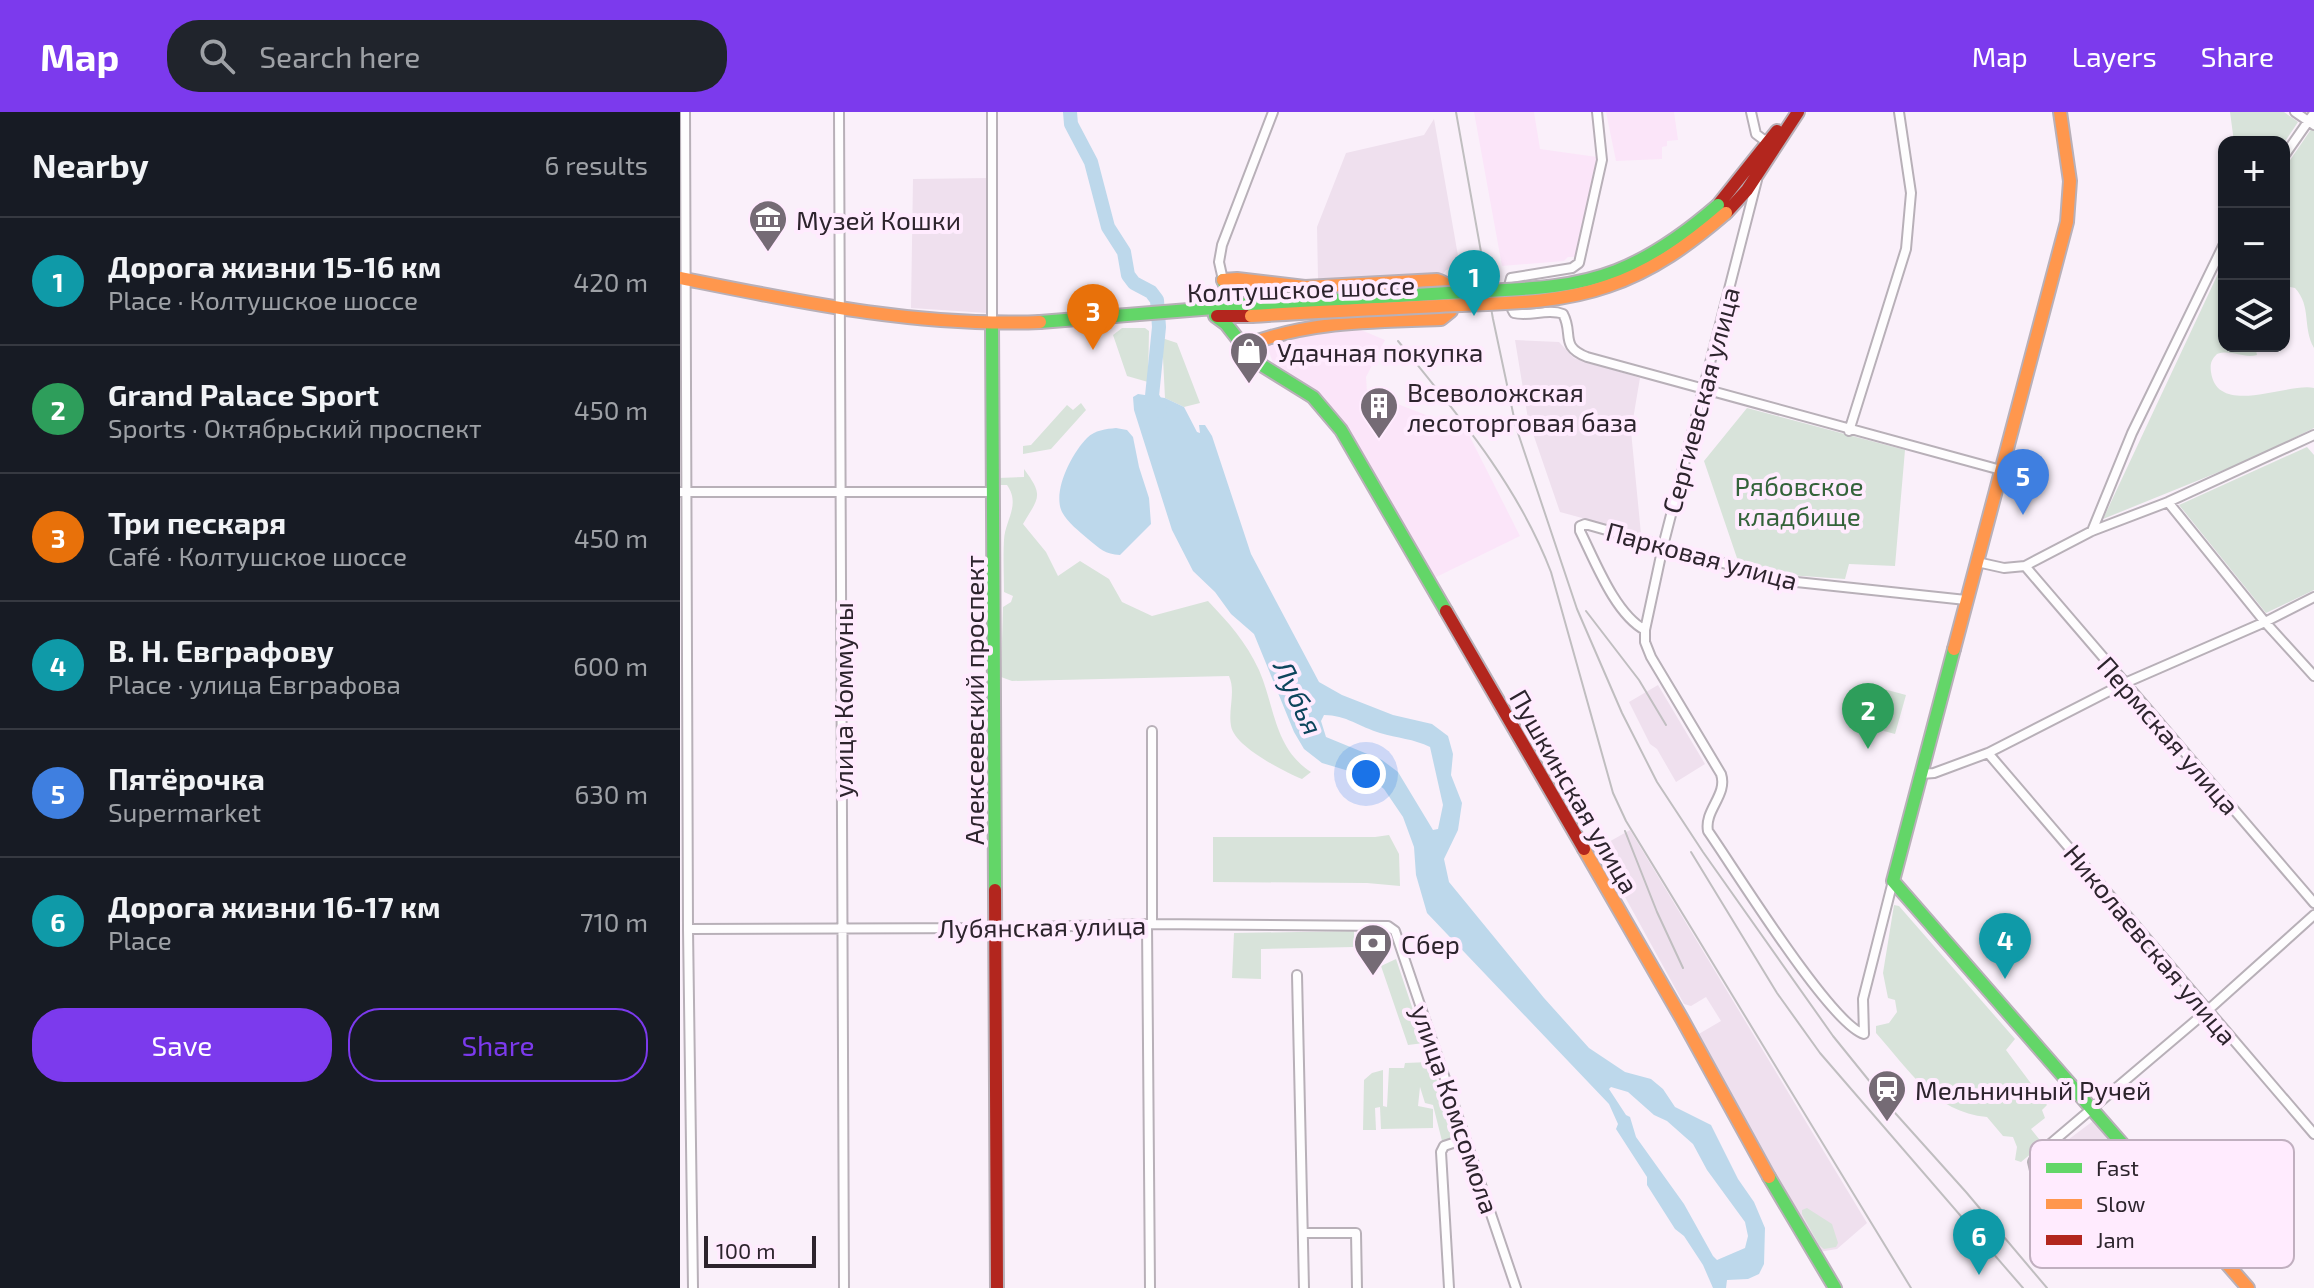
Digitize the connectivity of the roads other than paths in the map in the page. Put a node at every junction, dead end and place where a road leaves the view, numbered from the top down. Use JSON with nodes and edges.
{"nodes":[{"id":1,"x":685,"y":112,"type":"edge"},
{"id":2,"x":839,"y":112,"type":"edge"},
{"id":3,"x":992,"y":112,"type":"edge"},
{"id":4,"x":1273,"y":112,"type":"edge"},
{"id":5,"x":1597,"y":112,"type":"edge"},
{"id":6,"x":1751,"y":112,"type":"edge"},
{"id":7,"x":1790,"y":112,"type":"edge"},
{"id":8,"x":1798,"y":112,"type":"edge"},
{"id":9,"x":1899,"y":112,"type":"edge"},
{"id":10,"x":2060,"y":112,"type":"edge"},
{"id":11,"x":2295,"y":112,"type":"edge"},
{"id":12,"x":2314,"y":113,"type":"edge"},
{"id":13,"x":2311,"y":123,"type":"edge"},
{"id":14,"x":1773,"y":136,"type":"junction"},
{"id":15,"x":2290,"y":149,"type":"edge"},
{"id":16,"x":1759,"y":171,"type":"junction"},
{"id":17,"x":1722,"y":209,"type":"junction"},
{"id":18,"x":1746,"y":222,"type":"junction"},
{"id":19,"x":2218,"y":256,"type":"edge"},
{"id":20,"x":683,"y":279,"type":"edge"},
{"id":21,"x":1223,"y":280,"type":"junction"},
{"id":22,"x":841,"y":308,"type":"junction"},
{"id":23,"x":1249,"y":309,"type":"junction"},
{"id":24,"x":1215,"y":312,"type":"junction"},
{"id":25,"x":992,"y":324,"type":"junction"},
{"id":26,"x":1244,"y":346,"type":"junction"},
{"id":27,"x":1702,"y":390,"type":"junction"},
{"id":28,"x":1849,"y":431,"type":"junction"},
{"id":29,"x":2313,"y":438,"type":"edge"},
{"id":30,"x":2001,"y":470,"type":"junction"},
{"id":31,"x":684,"y":492,"type":"edge"},
{"id":32,"x":994,"y":492,"type":"junction"},
{"id":33,"x":841,"y":494,"type":"junction"},
{"id":34,"x":2168,"y":502,"type":"junction"},
{"id":35,"x":2092,"y":531,"type":"junction"},
{"id":36,"x":1663,"y":546,"type":"junction"},
{"id":37,"x":1977,"y":562,"type":"junction"},
{"id":38,"x":2025,"y":566,"type":"junction"},
{"id":39,"x":2314,"y":597,"type":"edge"},
{"id":40,"x":1966,"y":600,"type":"junction"},
{"id":41,"x":2265,"y":622,"type":"junction"},
{"id":42,"x":1645,"y":630,"type":"junction"},
{"id":43,"x":2314,"y":676,"type":"edge"},
{"id":44,"x":2125,"y":683,"type":"junction"},
{"id":45,"x":1152,"y":731,"type":"dead end"},
{"id":46,"x":1988,"y":753,"type":"junction"},
{"id":47,"x":1921,"y":774,"type":"junction"},
{"id":48,"x":1893,"y":881,"type":"junction"},
{"id":49,"x":2314,"y":903,"type":"edge"},
{"id":50,"x":2314,"y":915,"type":"edge"},
{"id":51,"x":1150,"y":924,"type":"junction"},
{"id":52,"x":997,"y":928,"type":"junction"},
{"id":53,"x":688,"y":929,"type":"junction"},
{"id":54,"x":843,"y":929,"type":"junction"},
{"id":55,"x":1395,"y":931,"type":"joint"},
{"id":56,"x":1297,"y":975,"type":"dead end"},
{"id":57,"x":2207,"y":1011,"type":"junction"},
{"id":58,"x":2092,"y":1109,"type":"junction"},
{"id":59,"x":2314,"y":1134,"type":"edge"},
{"id":60,"x":1465,"y":1139,"type":"junction"},
{"id":61,"x":2055,"y":1140,"type":"edge"},
{"id":62,"x":2119,"y":1140,"type":"edge"},
{"id":63,"x":1303,"y":1233,"type":"junction"},
{"id":64,"x":2230,"y":1268,"type":"edge"},
{"id":65,"x":693,"y":1288,"type":"edge"},
{"id":66,"x":844,"y":1288,"type":"edge"},
{"id":67,"x":997,"y":1288,"type":"edge"},
{"id":68,"x":1150,"y":1288,"type":"edge"},
{"id":69,"x":1304,"y":1288,"type":"edge"},
{"id":70,"x":1357,"y":1288,"type":"edge"},
{"id":71,"x":1449,"y":1288,"type":"edge"},
{"id":72,"x":1516,"y":1288,"type":"edge"},
{"id":73,"x":1835,"y":1288,"type":"edge"},
{"id":74,"x":2248,"y":1288,"type":"edge"}],
"edges":[{"from":1,"to":20,"type":"street"},
{"from":2,"to":22,"type":"street","name":"улица Коммуны"},
{"from":3,"to":25,"type":"street","name":"Алексеевский проспект"},
{"from":4,"to":21,"type":"street"},
{"from":5,"to":27,"type":"street"},
{"from":6,"to":14,"type":"street"},
{"from":7,"to":14,"type":"street","name":"Колтушское шоссе"},
{"from":8,"to":16,"type":"street","name":"Колтушское шоссе"},
{"from":9,"to":28,"type":"street"},
{"from":10,"to":30,"type":"street"},
{"from":11,"to":13,"type":"street"},
{"from":12,"to":13,"type":"street"},
{"from":13,"to":15,"type":"street"},
{"from":14,"to":17,"type":"street","name":"Колтушское шоссе"},
{"from":16,"to":17,"type":"street","name":"Колтушское шоссе"},
{"from":16,"to":18,"type":"street","name":"Сергиевская улица"},
{"from":17,"to":18,"type":"street"},
{"from":17,"to":23,"type":"street","name":"Колтушское шоссе","bridge":true},
{"from":18,"to":27,"type":"street","name":"Сергиевская улица"},
{"from":19,"to":35,"type":"street"},
{"from":20,"to":22,"type":"street"},
{"from":20,"to":31,"type":"street"},
{"from":21,"to":23,"type":"street"},
{"from":21,"to":24,"type":"street"},
{"from":21,"to":26,"type":"street"},
{"from":22,"to":25,"type":"street"},
{"from":22,"to":33,"type":"street","name":"улица Коммуны"},
{"from":23,"to":24,"type":"street","name":"Колтушское шоссе"},
{"from":23,"to":26,"type":"street"},
{"from":24,"to":25,"type":"street","name":"Колтушское шоссе"},
{"from":24,"to":26,"type":"street","name":"Пушкинская улица"},
{"from":25,"to":32,"type":"street","name":"Алексеевский проспект"},
{"from":26,"to":73,"type":"street","name":"Пушкинская улица"},
{"from":27,"to":28,"type":"street"},
{"from":27,"to":36,"type":"street","name":"Сергиевская улица"},
{"from":28,"to":30,"type":"street"},
{"from":29,"to":34,"type":"street"},
{"from":30,"to":37,"type":"street"},
{"from":31,"to":33,"type":"street"},
{"from":31,"to":53,"type":"street"},
{"from":32,"to":33,"type":"street"},
{"from":32,"to":52,"type":"street","name":"Алексеевский проспект"},
{"from":33,"to":54,"type":"street","name":"улица Коммуны"},
{"from":34,"to":35,"type":"street"},
{"from":34,"to":41,"type":"street"},
{"from":35,"to":38,"type":"street"},
{"from":36,"to":40,"type":"street","name":"Парковая улица"},
{"from":36,"to":42,"type":"street","name":"Сергиевская улица"},
{"from":36,"to":42,"type":"street","name":"Парковая улица"},
{"from":37,"to":38,"type":"street"},
{"from":37,"to":40,"type":"street"},
{"from":38,"to":44,"type":"street","name":"Пермская улица"},
{"from":39,"to":41,"type":"street"},
{"from":40,"to":47,"type":"street"},
{"from":41,"to":43,"type":"street"},
{"from":41,"to":44,"type":"street"},
{"from":42,"to":48,"type":"street"},
{"from":44,"to":46,"type":"street"},
{"from":44,"to":49,"type":"street","name":"Пермская улица"},
{"from":45,"to":51,"type":"street"},
{"from":46,"to":47,"type":"street"},
{"from":46,"to":57,"type":"street","name":"Николаевская улица"},
{"from":47,"to":48,"type":"street"},
{"from":48,"to":58,"type":"street"},
{"from":50,"to":57,"type":"street"},
{"from":51,"to":52,"type":"street","name":"Лубянская улица"},
{"from":51,"to":55,"type":"street","name":"Лубянская улица"},
{"from":51,"to":68,"type":"street"},
{"from":52,"to":54,"type":"street","name":"Лубянская улица"},
{"from":52,"to":67,"type":"street","name":"Алексеевский проспект"},
{"from":53,"to":54,"type":"street","name":"Лубянская улица"},
{"from":53,"to":65,"type":"street"},
{"from":54,"to":66,"type":"street","name":"улица Коммуны"},
{"from":55,"to":60,"type":"street","name":"улица Комсомола"},
{"from":56,"to":63,"type":"street"},
{"from":57,"to":58,"type":"street"},
{"from":57,"to":59,"type":"street","name":"Николаевская улица"},
{"from":58,"to":61,"type":"street"},
{"from":58,"to":62,"type":"street"},
{"from":60,"to":71,"type":"street"},
{"from":60,"to":72,"type":"street","name":"улица Комсомола"},
{"from":63,"to":69,"type":"street"},
{"from":63,"to":70,"type":"street"},
{"from":64,"to":74,"type":"street"}]}
